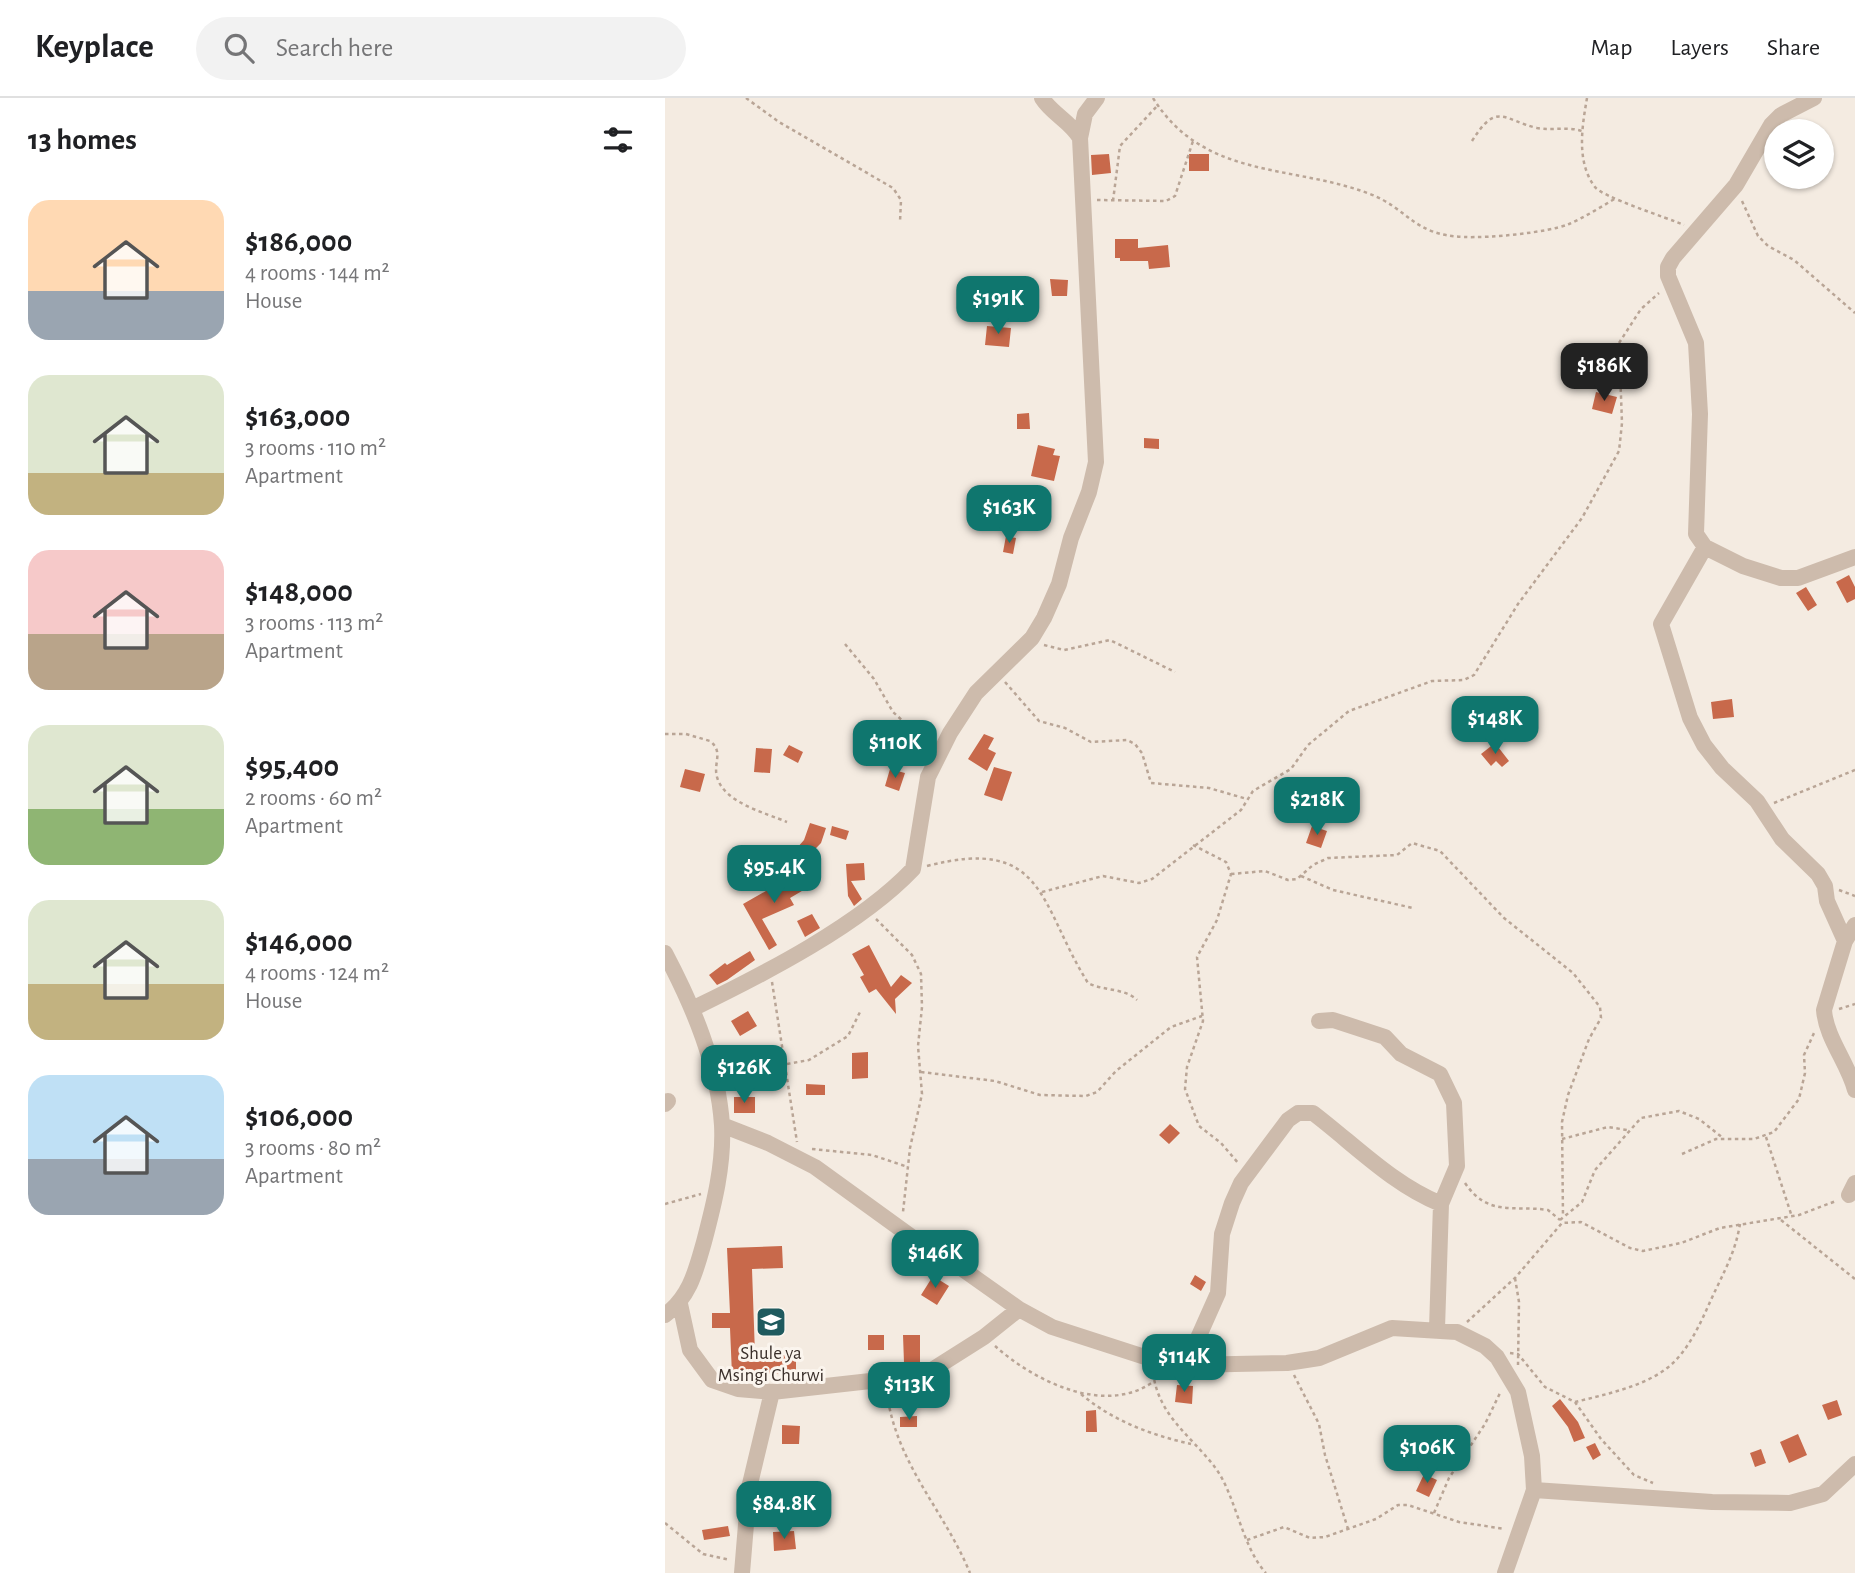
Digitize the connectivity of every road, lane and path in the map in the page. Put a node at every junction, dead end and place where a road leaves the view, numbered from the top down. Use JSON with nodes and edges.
{"nodes":[{"id":1,"x":746,"y":98,"type":"edge"},
{"id":2,"x":1042,"y":98,"type":"edge"},
{"id":3,"x":1097,"y":98,"type":"edge"},
{"id":4,"x":1153,"y":98,"type":"edge"},
{"id":5,"x":1587,"y":98,"type":"edge"},
{"id":6,"x":1814,"y":98,"type":"edge"},
{"id":7,"x":1158,"y":105,"type":"junction"},
{"id":8,"x":1582,"y":131,"type":"junction"},
{"id":9,"x":1080,"y":138,"type":"junction"},
{"id":10,"x":1193,"y":141,"type":"junction"},
{"id":11,"x":1472,"y":141,"type":"dead end"},
{"id":12,"x":1737,"y":185,"type":"junction"},
{"id":13,"x":1616,"y":198,"type":"junction"},
{"id":14,"x":1082,"y":199,"type":"junction"},
{"id":15,"x":1113,"y":201,"type":"junction"},
{"id":16,"x":900,"y":222,"type":"dead end"},
{"id":17,"x":1695,"y":230,"type":"junction"},
{"id":18,"x":1671,"y":285,"type":"junction"},
{"id":19,"x":1855,"y":313,"type":"edge"},
{"id":20,"x":1705,"y":547,"type":"junction"},
{"id":21,"x":1855,"y":557,"type":"edge"},
{"id":22,"x":1032,"y":638,"type":"junction"},
{"id":23,"x":845,"y":644,"type":"dead end"},
{"id":24,"x":996,"y":672,"type":"junction"},
{"id":25,"x":1175,"y":672,"type":"dead end"},
{"id":26,"x":665,"y":734,"type":"edge"},
{"id":27,"x":934,"y":763,"type":"junction"},
{"id":28,"x":1855,"y":770,"type":"edge"},
{"id":29,"x":1248,"y":799,"type":"junction"},
{"id":30,"x":1763,"y":808,"type":"junction"},
{"id":31,"x":787,"y":822,"type":"dead end"},
{"id":32,"x":1193,"y":845,"type":"junction"},
{"id":33,"x":913,"y":869,"type":"junction"},
{"id":34,"x":1231,"y":874,"type":"junction"},
{"id":35,"x":1301,"y":876,"type":"junction"},
{"id":36,"x":1042,"y":891,"type":"junction"},
{"id":37,"x":1413,"y":908,"type":"dead end"},
{"id":38,"x":866,"y":910,"type":"junction"},
{"id":39,"x":1855,"y":925,"type":"edge"},
{"id":40,"x":1845,"y":941,"type":"junction"},
{"id":41,"x":665,"y":953,"type":"edge"},
{"id":42,"x":1855,"y":961,"type":"edge"},
{"id":43,"x":769,"y":969,"type":"junction"},
{"id":44,"x":1836,"y":971,"type":"junction"},
{"id":45,"x":1137,"y":1000,"type":"dead end"},
{"id":46,"x":694,"y":1008,"type":"junction"},
{"id":47,"x":861,"y":1010,"type":"dead end"},
{"id":48,"x":1202,"y":1016,"type":"junction"},
{"id":49,"x":1825,"y":1020,"type":"junction"},
{"id":50,"x":1319,"y":1021,"type":"dead end"},
{"id":51,"x":787,"y":1064,"type":"junction"},
{"id":52,"x":920,"y":1072,"type":"junction"},
{"id":53,"x":1855,"y":1090,"type":"edge"},
{"id":54,"x":722,"y":1125,"type":"junction"},
{"id":55,"x":1629,"y":1130,"type":"junction"},
{"id":56,"x":1766,"y":1136,"type":"junction"},
{"id":57,"x":1562,"y":1139,"type":"junction"},
{"id":58,"x":1723,"y":1139,"type":"junction"},
{"id":59,"x":799,"y":1154,"type":"junction"},
{"id":60,"x":1682,"y":1154,"type":"dead end"},
{"id":61,"x":1457,"y":1166,"type":"junction"},
{"id":62,"x":908,"y":1167,"type":"junction"},
{"id":63,"x":1247,"y":1175,"type":"junction"},
{"id":64,"x":1852,"y":1189,"type":"edge"},
{"id":65,"x":717,"y":1190,"type":"junction"},
{"id":66,"x":665,"y":1204,"type":"edge"},
{"id":67,"x":1441,"y":1204,"type":"junction"},
{"id":68,"x":1792,"y":1217,"type":"junction"},
{"id":69,"x":1779,"y":1219,"type":"junction"},
{"id":70,"x":1561,"y":1220,"type":"junction"},
{"id":71,"x":1740,"y":1224,"type":"junction"},
{"id":72,"x":902,"y":1229,"type":"junction"},
{"id":73,"x":1515,"y":1278,"type":"junction"},
{"id":74,"x":1855,"y":1279,"type":"edge"},
{"id":75,"x":680,"y":1304,"type":"junction"},
{"id":76,"x":1019,"y":1309,"type":"junction"},
{"id":77,"x":665,"y":1315,"type":"edge"},
{"id":78,"x":1437,"y":1329,"type":"junction"},
{"id":79,"x":1457,"y":1332,"type":"junction"},
{"id":80,"x":984,"y":1337,"type":"junction"},
{"id":81,"x":1518,"y":1354,"type":"junction"},
{"id":82,"x":1497,"y":1357,"type":"junction"},
{"id":83,"x":1151,"y":1359,"type":"junction"},
{"id":84,"x":1287,"y":1363,"type":"junction"},
{"id":85,"x":1186,"y":1365,"type":"junction"},
{"id":86,"x":1514,"y":1371,"type":"junction"},
{"id":87,"x":885,"y":1381,"type":"junction"},
{"id":88,"x":1154,"y":1381,"type":"junction"},
{"id":89,"x":772,"y":1392,"type":"junction"},
{"id":90,"x":1079,"y":1392,"type":"junction"},
{"id":91,"x":1575,"y":1402,"type":"junction"},
{"id":92,"x":1191,"y":1444,"type":"junction"},
{"id":93,"x":1855,"y":1464,"type":"edge"},
{"id":94,"x":1655,"y":1484,"type":"dead end"},
{"id":95,"x":1535,"y":1490,"type":"junction"},
{"id":96,"x":1434,"y":1513,"type":"junction"},
{"id":97,"x":665,"y":1523,"type":"edge"},
{"id":98,"x":1348,"y":1529,"type":"junction"},
{"id":99,"x":1519,"y":1531,"type":"junction"},
{"id":100,"x":1247,"y":1540,"type":"junction"},
{"id":101,"x":743,"y":1567,"type":"edge"},
{"id":102,"x":970,"y":1573,"type":"edge"},
{"id":103,"x":1266,"y":1573,"type":"edge"},
{"id":104,"x":1505,"y":1573,"type":"edge"}],
"edges":[{"from":1,"to":16,"type":"path"},
{"from":2,"to":9,"type":"street"},
{"from":3,"to":9,"type":"street"},
{"from":4,"to":7,"type":"path"},
{"from":5,"to":8,"type":"path"},
{"from":6,"to":12,"type":"street"},
{"from":7,"to":10,"type":"path"},
{"from":7,"to":15,"type":"path"},
{"from":8,"to":11,"type":"path"},
{"from":8,"to":13,"type":"path"},
{"from":9,"to":14,"type":"street"},
{"from":10,"to":13,"type":"path"},
{"from":10,"to":15,"type":"path"},
{"from":12,"to":17,"type":"street"},
{"from":12,"to":19,"type":"path"},
{"from":13,"to":17,"type":"path"},
{"from":14,"to":15,"type":"path"},
{"from":14,"to":22,"type":"street"},
{"from":17,"to":18,"type":"street"},
{"from":18,"to":20,"type":"street"},
{"from":18,"to":29,"type":"path"},
{"from":20,"to":21,"type":"street"},
{"from":20,"to":30,"type":"street"},
{"from":22,"to":24,"type":"street"},
{"from":22,"to":25,"type":"path"},
{"from":23,"to":27,"type":"path"},
{"from":24,"to":27,"type":"street"},
{"from":24,"to":29,"type":"path"},
{"from":26,"to":31,"type":"path"},
{"from":27,"to":33,"type":"street"},
{"from":28,"to":30,"type":"path"},
{"from":29,"to":32,"type":"path"},
{"from":30,"to":40,"type":"street"},
{"from":32,"to":34,"type":"path"},
{"from":32,"to":36,"type":"path"},
{"from":33,"to":36,"type":"path"},
{"from":33,"to":38,"type":"street"},
{"from":34,"to":35,"type":"path"},
{"from":34,"to":48,"type":"path"},
{"from":35,"to":37,"type":"path"},
{"from":35,"to":57,"type":"path"},
{"from":36,"to":45,"type":"path"},
{"from":38,"to":43,"type":"street"},
{"from":38,"to":52,"type":"path"},
{"from":39,"to":40,"type":"street"},
{"from":40,"to":44,"type":"street"},
{"from":41,"to":46,"type":"street"},
{"from":42,"to":44,"type":"street"},
{"from":43,"to":46,"type":"street"},
{"from":43,"to":51,"type":"path"},
{"from":44,"to":49,"type":"street"},
{"from":46,"to":54,"type":"street"},
{"from":47,"to":51,"type":"path"},
{"from":48,"to":52,"type":"path"},
{"from":48,"to":63,"type":"path"},
{"from":49,"to":53,"type":"street"},
{"from":49,"to":56,"type":"path"},
{"from":50,"to":61,"type":"street"},
{"from":51,"to":59,"type":"path"},
{"from":52,"to":62,"type":"path"},
{"from":54,"to":59,"type":"street"},
{"from":54,"to":65,"type":"street"},
{"from":55,"to":57,"type":"path"},
{"from":55,"to":58,"type":"path"},
{"from":55,"to":70,"type":"path"},
{"from":56,"to":58,"type":"path"},
{"from":56,"to":68,"type":"path"},
{"from":57,"to":70,"type":"path"},
{"from":58,"to":60,"type":"path"},
{"from":59,"to":62,"type":"path"},
{"from":59,"to":72,"type":"street"},
{"from":61,"to":67,"type":"street"},
{"from":61,"to":70,"type":"path"},
{"from":62,"to":72,"type":"path"},
{"from":63,"to":67,"type":"street"},
{"from":63,"to":85,"type":"street"},
{"from":64,"to":68,"type":"path"},
{"from":65,"to":66,"type":"path"},
{"from":65,"to":75,"type":"street"},
{"from":67,"to":78,"type":"street"},
{"from":68,"to":69,"type":"path"},
{"from":69,"to":71,"type":"path"},
{"from":69,"to":74,"type":"path"},
{"from":70,"to":71,"type":"path"},
{"from":70,"to":73,"type":"path"},
{"from":71,"to":91,"type":"path"},
{"from":72,"to":76,"type":"street"},
{"from":73,"to":79,"type":"path"},
{"from":73,"to":81,"type":"path"},
{"from":75,"to":77,"type":"street"},
{"from":75,"to":89,"type":"street"},
{"from":76,"to":80,"type":"street"},
{"from":76,"to":83,"type":"street"},
{"from":78,"to":79,"type":"street"},
{"from":78,"to":84,"type":"street"},
{"from":79,"to":82,"type":"street"},
{"from":80,"to":87,"type":"street"},
{"from":80,"to":90,"type":"path"},
{"from":81,"to":82,"type":"path"},
{"from":81,"to":86,"type":"path"},
{"from":81,"to":91,"type":"path"},
{"from":82,"to":86,"type":"street"},
{"from":83,"to":85,"type":"street"},
{"from":83,"to":88,"type":"path"},
{"from":84,"to":85,"type":"street"},
{"from":84,"to":98,"type":"path"},
{"from":86,"to":95,"type":"street"},
{"from":86,"to":96,"type":"path"},
{"from":87,"to":89,"type":"street"},
{"from":87,"to":102,"type":"path"},
{"from":88,"to":90,"type":"path"},
{"from":88,"to":92,"type":"path"},
{"from":89,"to":101,"type":"street"},
{"from":90,"to":92,"type":"path"},
{"from":91,"to":94,"type":"path"},
{"from":92,"to":100,"type":"path"},
{"from":93,"to":95,"type":"street"},
{"from":95,"to":99,"type":"street"},
{"from":96,"to":98,"type":"path"},
{"from":96,"to":99,"type":"path"},
{"from":97,"to":101,"type":"path"},
{"from":98,"to":100,"type":"path"},
{"from":99,"to":104,"type":"street"},
{"from":100,"to":103,"type":"path"}]}
